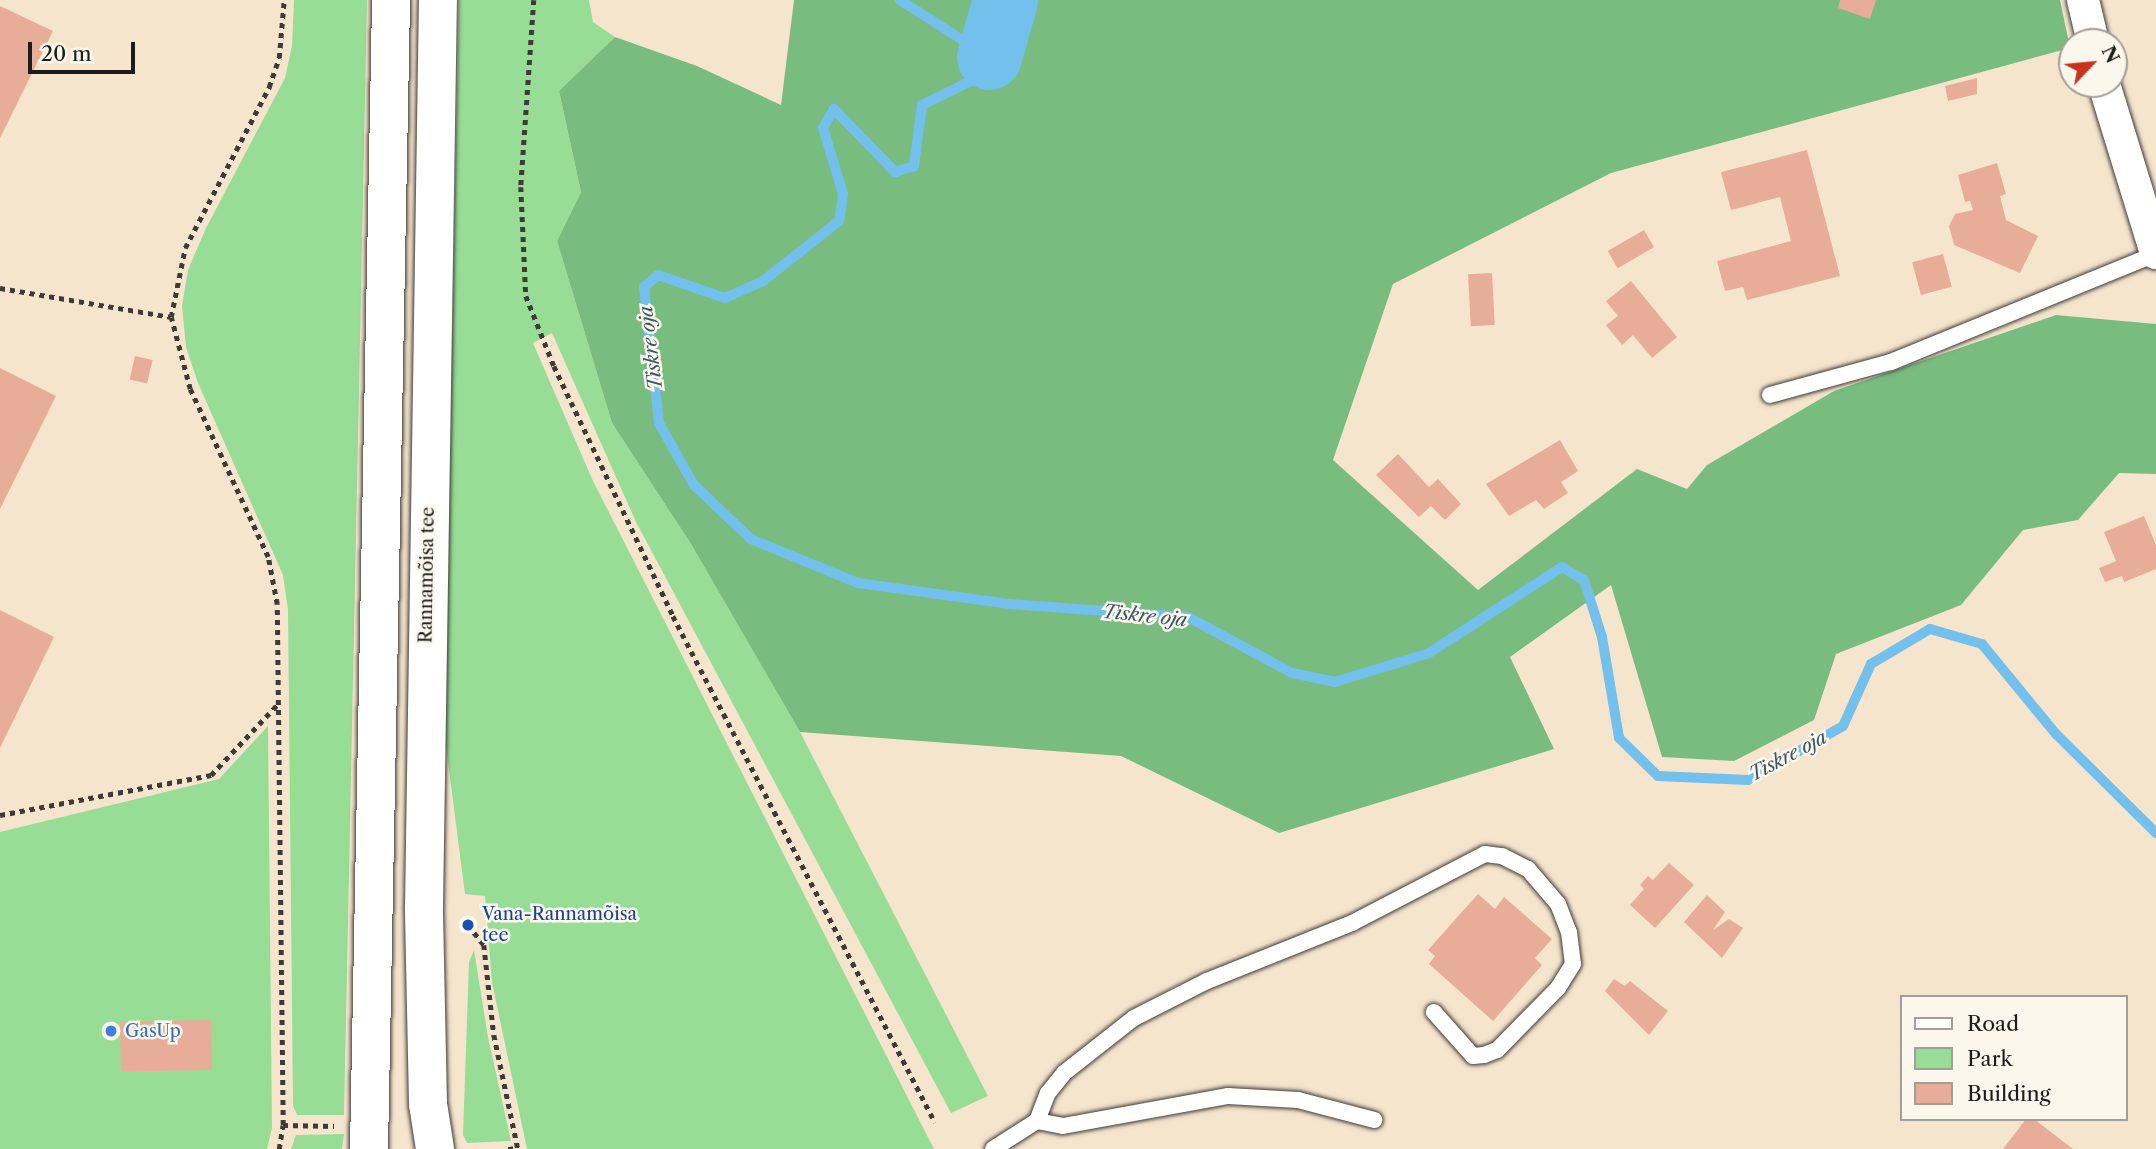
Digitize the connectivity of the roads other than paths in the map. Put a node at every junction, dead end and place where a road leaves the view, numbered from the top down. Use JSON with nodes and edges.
{"nodes":[{"id":1,"x":391,"y":0,"type":"edge"},
{"id":2,"x":438,"y":0,"type":"edge"},
{"id":3,"x":2083,"y":0,"type":"edge"},
{"id":4,"x":2090,"y":28,"type":"edge"},
{"id":5,"x":2108,"y":98,"type":"edge"},
{"id":6,"x":2156,"y":253,"type":"edge"},
{"id":7,"x":1770,"y":395,"type":"dead end"},
{"id":8,"x":1434,"y":1012,"type":"dead end"},
{"id":9,"x":1374,"y":1120,"type":"dead end"},
{"id":10,"x":1037,"y":1121,"type":"junction"},
{"id":11,"x":369,"y":1149,"type":"edge"},
{"id":12,"x":435,"y":1149,"type":"edge"},
{"id":13,"x":993,"y":1149,"type":"edge"}],
"edges":[{"from":1,"to":11,"type":"street"},
{"from":2,"to":12,"type":"street","name":"Rannamõisa tee"},
{"from":3,"to":4,"type":"street"},
{"from":5,"to":6,"type":"street"},
{"from":6,"to":7,"type":"lane"},
{"from":8,"to":10,"type":"lane"},
{"from":9,"to":10,"type":"lane"},
{"from":10,"to":13,"type":"lane"}]}
